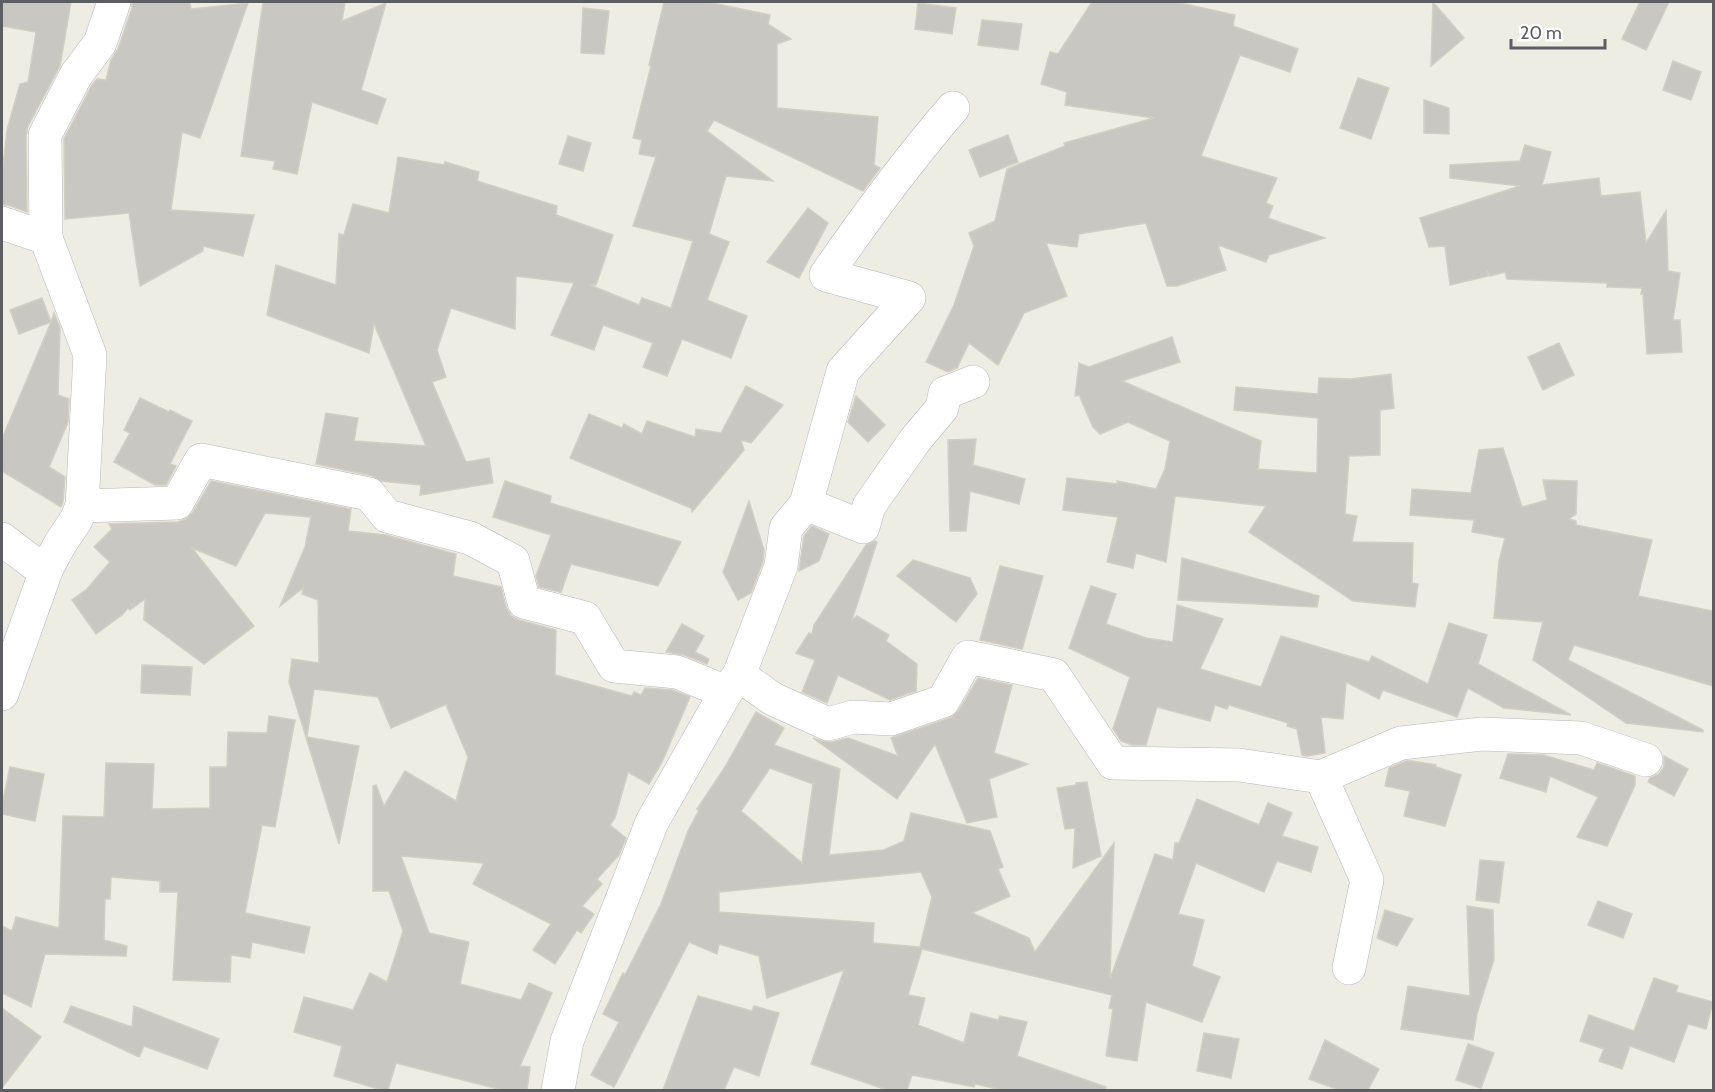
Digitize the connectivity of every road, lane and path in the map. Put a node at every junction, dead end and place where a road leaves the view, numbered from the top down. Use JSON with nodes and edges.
{"nodes":[{"id":1,"x":114,"y":2,"type":"edge"},
{"id":2,"x":953,"y":108,"type":"dead end"},
{"id":3,"x":2,"y":223,"type":"edge"},
{"id":4,"x":46,"y":238,"type":"junction"},
{"id":5,"x":973,"y":382,"type":"dead end"},
{"id":6,"x":806,"y":504,"type":"junction"},
{"id":7,"x":82,"y":506,"type":"junction"},
{"id":8,"x":2,"y":539,"type":"edge"},
{"id":9,"x":47,"y":568,"type":"junction"},
{"id":10,"x":732,"y":684,"type":"junction"},
{"id":11,"x":2,"y":694,"type":"edge"},
{"id":12,"x":1646,"y":760,"type":"dead end"},
{"id":13,"x":1322,"y":777,"type":"junction"},
{"id":14,"x":1349,"y":968,"type":"dead end"},
{"id":15,"x":558,"y":1090,"type":"edge"}],
"edges":[{"from":1,"to":4,"type":"street"},
{"from":2,"to":6,"type":"street"},
{"from":3,"to":4,"type":"street"},
{"from":4,"to":7,"type":"street"},
{"from":5,"to":6,"type":"street"},
{"from":6,"to":10,"type":"street"},
{"from":7,"to":9,"type":"street"},
{"from":7,"to":10,"type":"street"},
{"from":8,"to":9,"type":"street"},
{"from":9,"to":11,"type":"street"},
{"from":10,"to":13,"type":"street"},
{"from":10,"to":15,"type":"street"},
{"from":12,"to":13,"type":"street"},
{"from":13,"to":14,"type":"street"}]}
